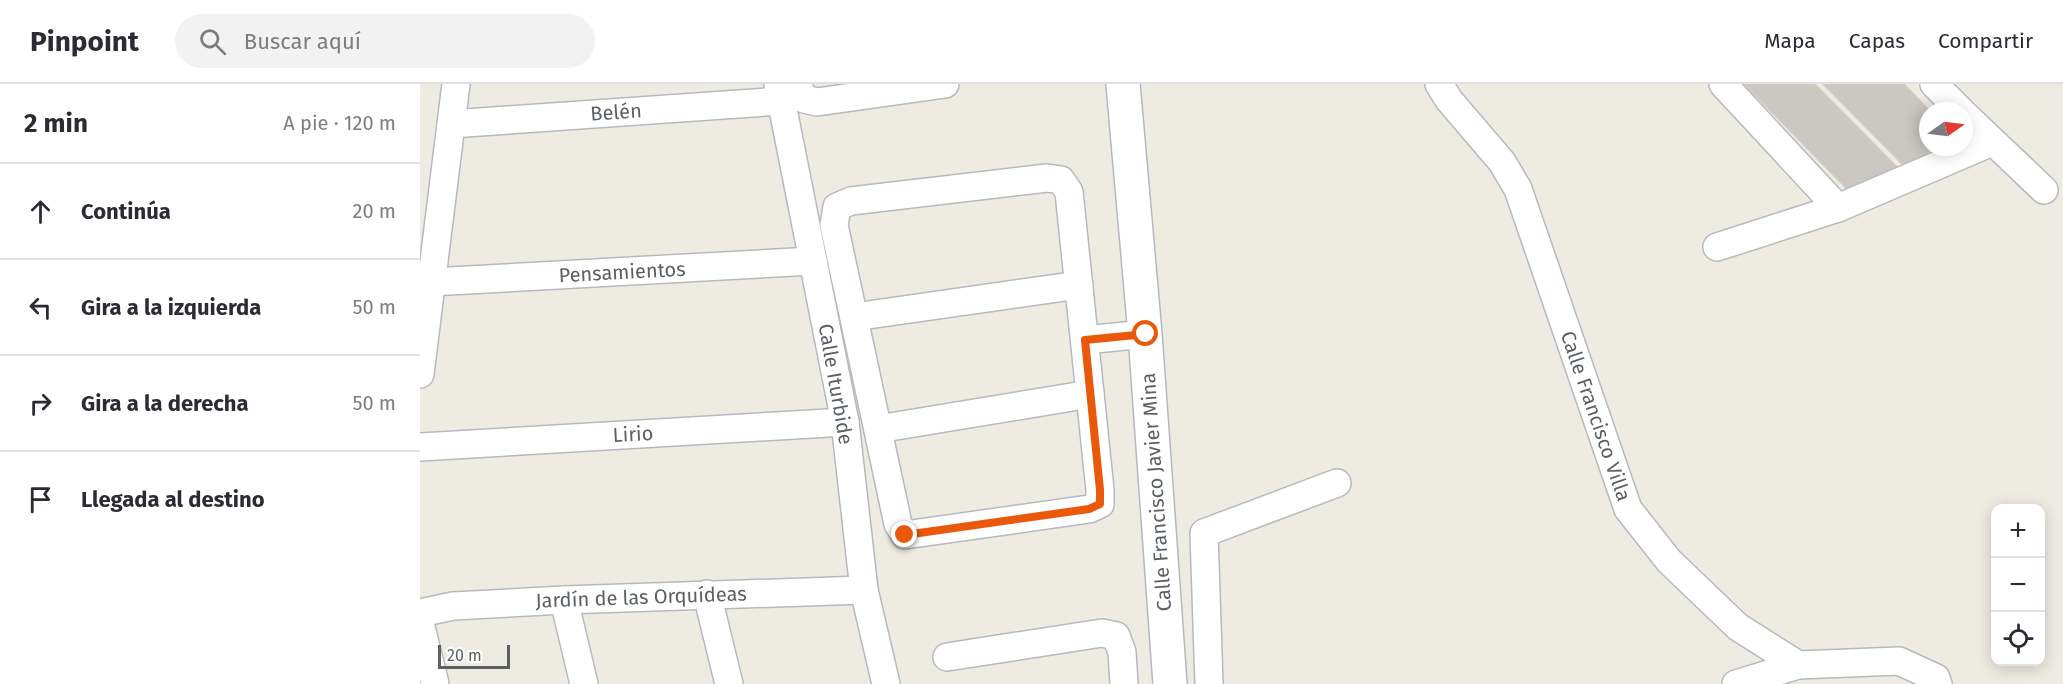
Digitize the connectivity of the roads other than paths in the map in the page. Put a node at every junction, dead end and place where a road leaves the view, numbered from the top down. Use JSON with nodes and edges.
{"nodes":[{"id":1,"x":456,"y":84,"type":"edge"},
{"id":2,"x":945,"y":84,"type":"edge"},
{"id":3,"x":1124,"y":84,"type":"edge"},
{"id":4,"x":1439,"y":84,"type":"edge"},
{"id":5,"x":1723,"y":84,"type":"edge"},
{"id":6,"x":1934,"y":84,"type":"edge"},
{"id":7,"x":790,"y":92,"type":"edge"},
{"id":8,"x":1952,"y":102,"type":"edge"},
{"id":9,"x":451,"y":123,"type":"junction"},
{"id":10,"x":1973,"y":123,"type":"edge"},
{"id":11,"x":1992,"y":142,"type":"junction"},
{"id":12,"x":2044,"y":190,"type":"dead end"},
{"id":13,"x":1838,"y":208,"type":"junction"},
{"id":14,"x":1718,"y":247,"type":"dead end"},
{"id":15,"x":813,"y":261,"type":"junction"},
{"id":16,"x":431,"y":282,"type":"junction"},
{"id":17,"x":1078,"y":285,"type":"junction"},
{"id":18,"x":855,"y":317,"type":"junction"},
{"id":19,"x":1146,"y":334,"type":"junction"},
{"id":20,"x":1085,"y":340,"type":"junction"},
{"id":21,"x":420,"y":374,"type":"edge"},
{"id":22,"x":1090,"y":394,"type":"junction"},
{"id":23,"x":845,"y":422,"type":"junction"},
{"id":24,"x":878,"y":429,"type":"junction"},
{"id":25,"x":420,"y":447,"type":"edge"},
{"id":26,"x":1337,"y":483,"type":"dead end"},
{"id":27,"x":864,"y":590,"type":"junction"},
{"id":28,"x":707,"y":594,"type":"junction"},
{"id":29,"x":564,"y":600,"type":"junction"},
{"id":30,"x":420,"y":613,"type":"edge"},
{"id":31,"x":420,"y":623,"type":"edge"},
{"id":32,"x":947,"y":657,"type":"dead end"},
{"id":33,"x":1798,"y":665,"type":"junction"},
{"id":34,"x":435,"y":684,"type":"edge"},
{"id":35,"x":584,"y":684,"type":"edge"},
{"id":36,"x":729,"y":684,"type":"edge"},
{"id":37,"x":886,"y":684,"type":"edge"},
{"id":38,"x":1124,"y":684,"type":"edge"},
{"id":39,"x":1170,"y":684,"type":"edge"},
{"id":40,"x":1209,"y":684,"type":"edge"},
{"id":41,"x":1736,"y":684,"type":"edge"},
{"id":42,"x":1938,"y":684,"type":"edge"}],
"edges":[{"from":1,"to":9,"type":"street"},
{"from":2,"to":7,"type":"street","name":"Belén"},
{"from":3,"to":19,"type":"street","name":"Calle Francisco Javier Mina"},
{"from":4,"to":33,"type":"street","name":"Calle Francisco Villa"},
{"from":5,"to":13,"type":"street"},
{"from":6,"to":8,"type":"street"},
{"from":7,"to":9,"type":"street","name":"Belén"},
{"from":7,"to":15,"type":"street","name":"Calle Iturbide"},
{"from":9,"to":16,"type":"street"},
{"from":10,"to":11,"type":"street"},
{"from":11,"to":12,"type":"street"},
{"from":11,"to":13,"type":"street"},
{"from":13,"to":14,"type":"street"},
{"from":15,"to":16,"type":"street","name":"Pensamientos"},
{"from":15,"to":23,"type":"street","name":"Calle Iturbide"},
{"from":16,"to":21,"type":"street"},
{"from":17,"to":18,"type":"street"},
{"from":17,"to":18,"type":"street"},
{"from":17,"to":20,"type":"street"},
{"from":18,"to":24,"type":"street"},
{"from":19,"to":20,"type":"street"},
{"from":19,"to":39,"type":"street","name":"Calle Francisco Javier Mina"},
{"from":20,"to":22,"type":"street"},
{"from":22,"to":24,"type":"street"},
{"from":22,"to":24,"type":"street"},
{"from":23,"to":25,"type":"street","name":"Lirio"},
{"from":23,"to":27,"type":"street","name":"Calle Iturbide"},
{"from":26,"to":40,"type":"street"},
{"from":27,"to":28,"type":"street","name":"Jardín de las Orquídeas"},
{"from":27,"to":37,"type":"street","name":"Calle Iturbide"},
{"from":28,"to":29,"type":"street","name":"Jardín de las Orquídeas"},
{"from":28,"to":36,"type":"street"},
{"from":29,"to":30,"type":"street","name":"Jardín de las Orquídeas"},
{"from":29,"to":35,"type":"street"},
{"from":31,"to":34,"type":"street"},
{"from":32,"to":38,"type":"street"},
{"from":33,"to":41,"type":"street"},
{"from":33,"to":42,"type":"street"}]}
